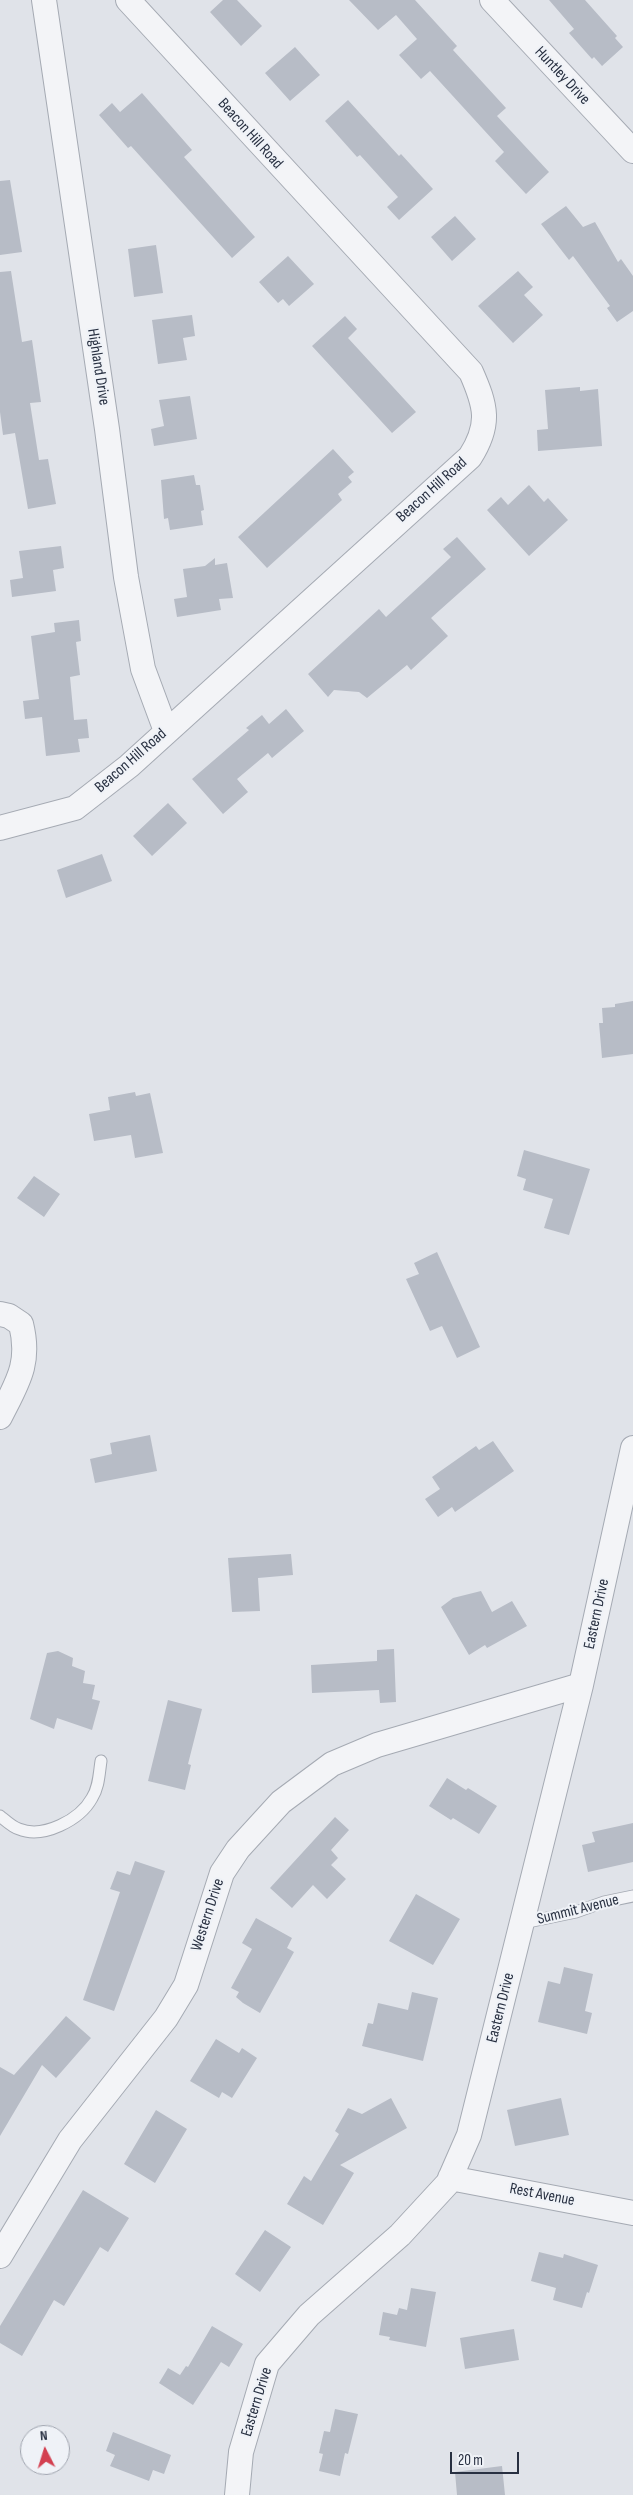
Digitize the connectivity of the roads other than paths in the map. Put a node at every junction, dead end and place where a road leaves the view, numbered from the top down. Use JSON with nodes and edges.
{"nodes":[{"id":1,"x":44,"y":0,"type":"edge"},
{"id":2,"x":128,"y":0,"type":"edge"},
{"id":3,"x":492,"y":0,"type":"edge"},
{"id":4,"x":633,"y":151,"type":"edge"},
{"id":5,"x":166,"y":731,"type":"junction"},
{"id":6,"x":0,"y":828,"type":"edge"},
{"id":7,"x":0,"y":1314,"type":"edge"},
{"id":8,"x":0,"y":1417,"type":"edge"},
{"id":9,"x":633,"y":1448,"type":"edge"},
{"id":10,"x":581,"y":1685,"type":"junction"},
{"id":11,"x":101,"y":1761,"type":"dead end"},
{"id":12,"x":0,"y":1816,"type":"edge"},
{"id":13,"x":633,"y":1896,"type":"edge"},
{"id":14,"x":523,"y":1924,"type":"junction"},
{"id":15,"x":450,"y":2178,"type":"junction"},
{"id":16,"x":633,"y":2213,"type":"edge"},
{"id":17,"x":0,"y":2256,"type":"edge"},
{"id":18,"x":237,"y":2495,"type":"edge"}],
"edges":[{"from":1,"to":5,"type":"street","name":"Highland Drive"},
{"from":2,"to":5,"type":"street","name":"Beacon Hill Road"},
{"from":3,"to":4,"type":"street","name":"Huntley Drive"},
{"from":5,"to":6,"type":"street","name":"Beacon Hill Road"},
{"from":7,"to":8,"type":"street"},
{"from":9,"to":10,"type":"street","name":"Eastern Drive"},
{"from":10,"to":14,"type":"street","name":"Eastern Drive"},
{"from":10,"to":17,"type":"street","name":"Western Drive"},
{"from":11,"to":12,"type":"lane"},
{"from":13,"to":14,"type":"lane","name":"Summit Avenue"},
{"from":14,"to":15,"type":"street","name":"Eastern Drive"},
{"from":15,"to":16,"type":"street","name":"Rest Avenue"},
{"from":15,"to":18,"type":"street","name":"Eastern Drive"}]}
